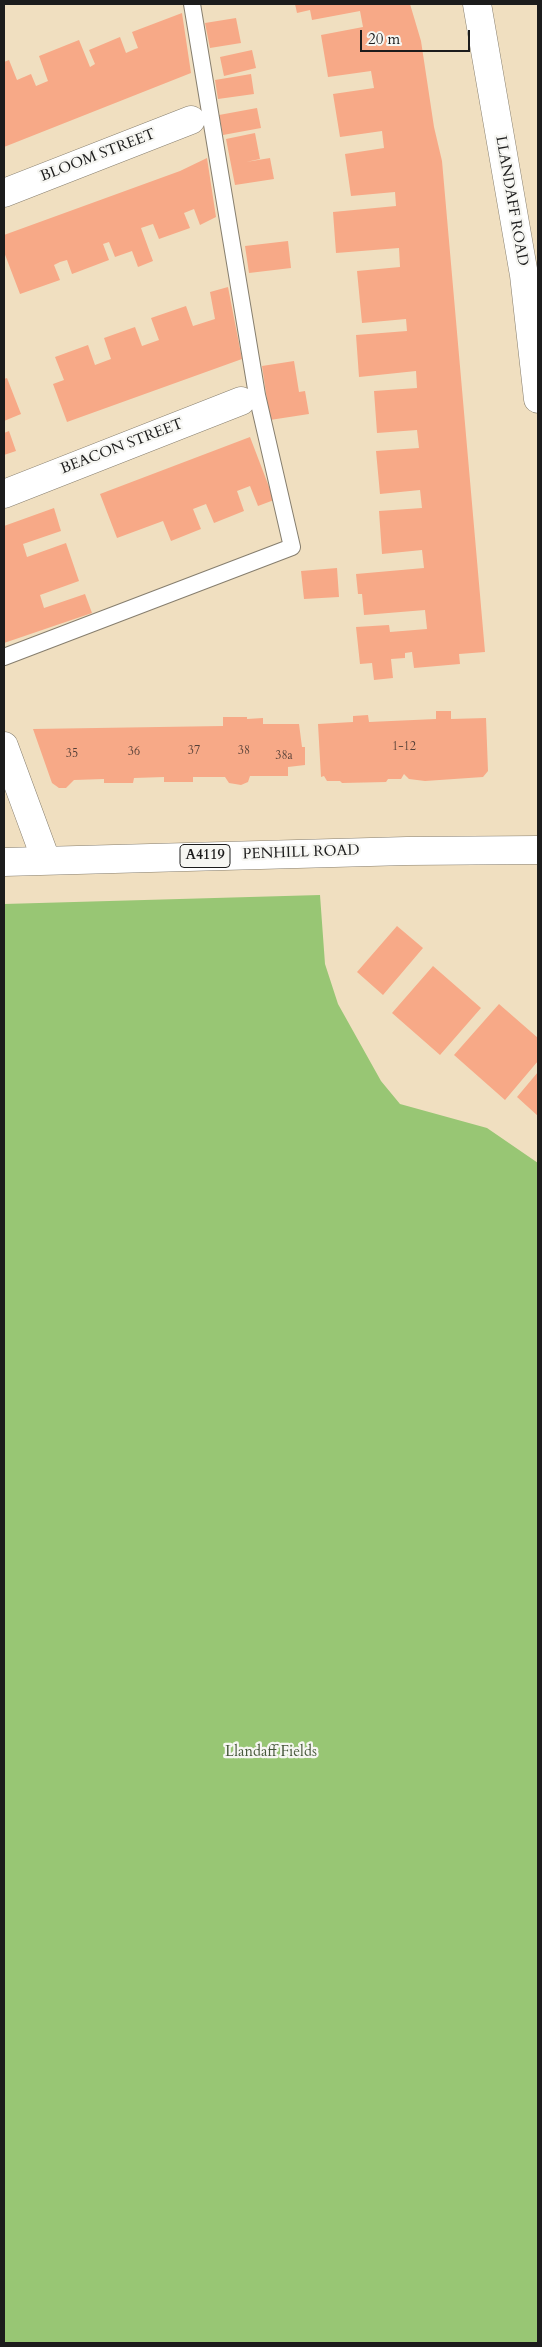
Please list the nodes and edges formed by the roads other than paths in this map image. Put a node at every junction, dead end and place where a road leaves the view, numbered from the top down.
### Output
1 (192, 4) edge
2 (477, 4) edge
3 (200, 116) junction
4 (4, 193) edge
5 (249, 398) junction
6 (538, 400) edge
7 (4, 494) edge
8 (4, 657) edge
9 (4, 746) edge
10 (538, 850) edge
11 (46, 860) junction
12 (4, 862) edge

1 - 3 lane
2 - 6 main road, LLANDAFF ROAD
3 - 4 main road, BLOOM STREET
3 - 5 lane
5 - 7 main road, BEACON STREET
5 - 8 lane
9 - 11 main road
10 - 11 main road, PENHILL ROAD / A4119
11 - 12 main road, PENHILL ROAD / A4119

